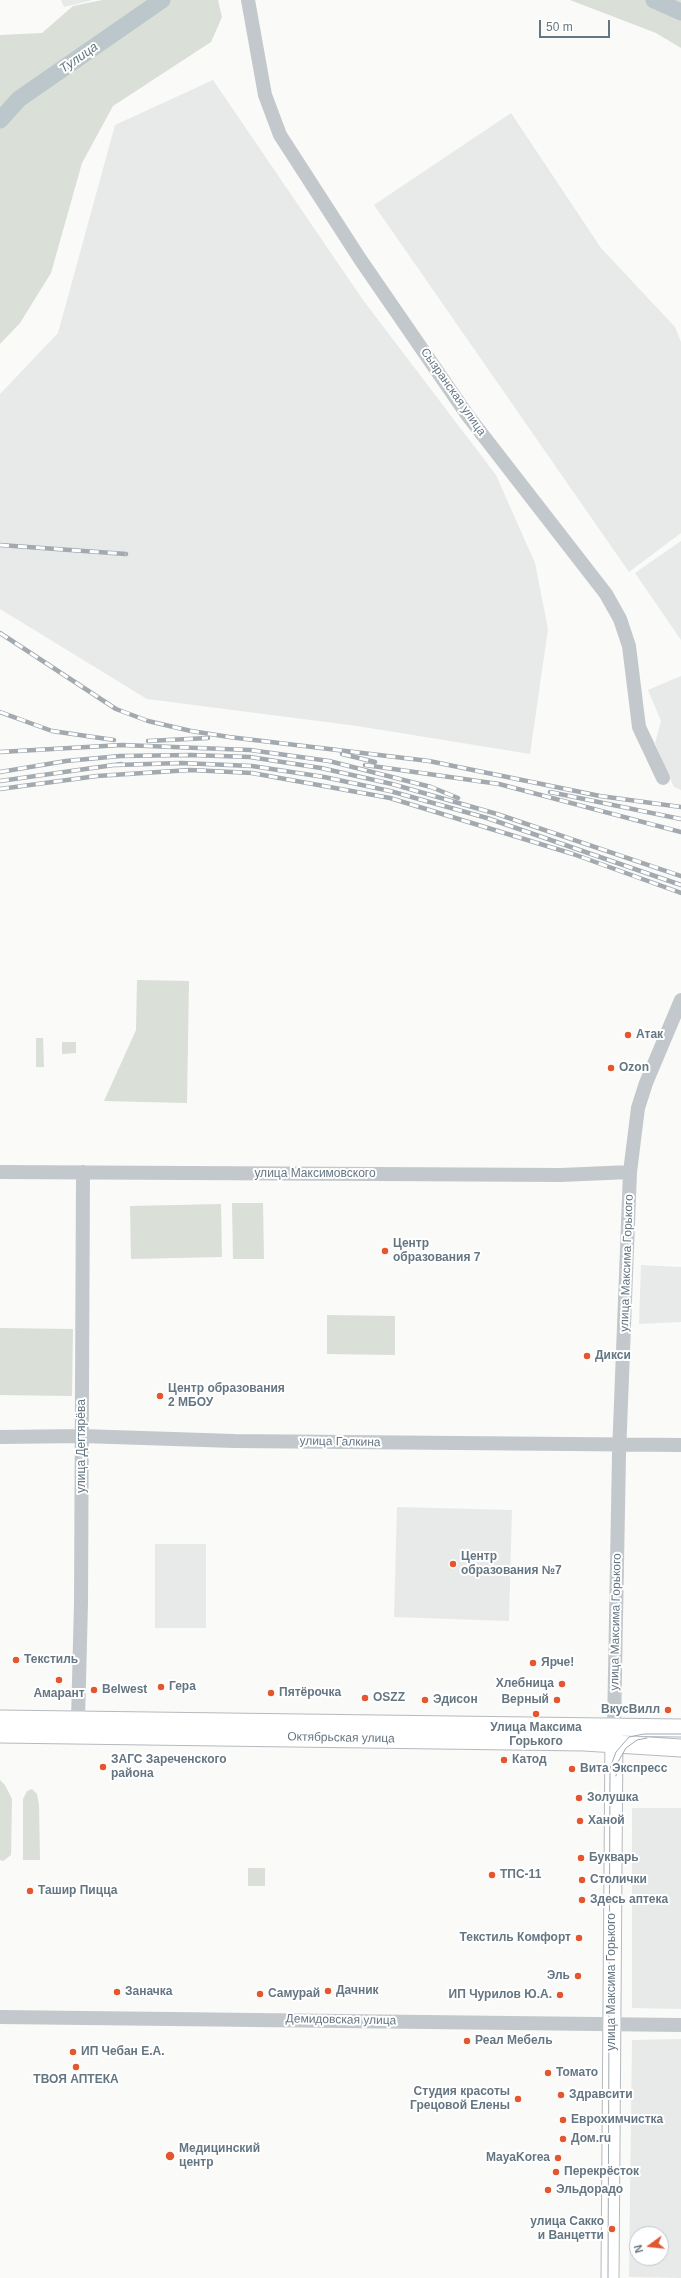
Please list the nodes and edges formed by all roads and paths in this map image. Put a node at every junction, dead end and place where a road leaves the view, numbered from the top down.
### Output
1 (248, 0) edge
2 (663, 778) dead end
3 (681, 1000) edge
4 (0, 1172) edge
5 (83, 1172) junction
6 (630, 1172) junction
7 (82, 1436) junction
8 (0, 1438) edge
9 (620, 1443) junction
10 (681, 1445) edge
11 (0, 1719) edge
12 (78, 1720) junction
13 (681, 1728) edge
14 (0, 1734) edge
15 (614, 1736) junction
16 (681, 1748) edge
17 (0, 2017) edge
18 (611, 2024) junction
19 (681, 2025) edge
20 (610, 2278) edge

1 - 2 street, Сызранская улица
3 - 6 street, улица Максима Горького
4 - 5 street, улица Максимовского
5 - 6 street, улица Максимовского
5 - 7 street, улица Дегтярёва
6 - 9 street, улица Максима Горького
7 - 8 street, улица Галкина
7 - 9 street, улица Галкина
7 - 12 street, улица Дегтярёва
9 - 10 street, улица Галкина
9 - 15 street, улица Максима Горького
11 - 12 main road, Октябрьская улица
12 - 15 main road, Октябрьская улица
13 - 15 main road, Октябрьская улица
14 - 15 main road, Октябрьская улица
15 - 16 main road, Октябрьская улица
15 - 18 main road, улица Максима Горького
17 - 18 street, Демидовская улица
18 - 19 street, Демидовская улица
18 - 20 main road, улица Максима Горького

